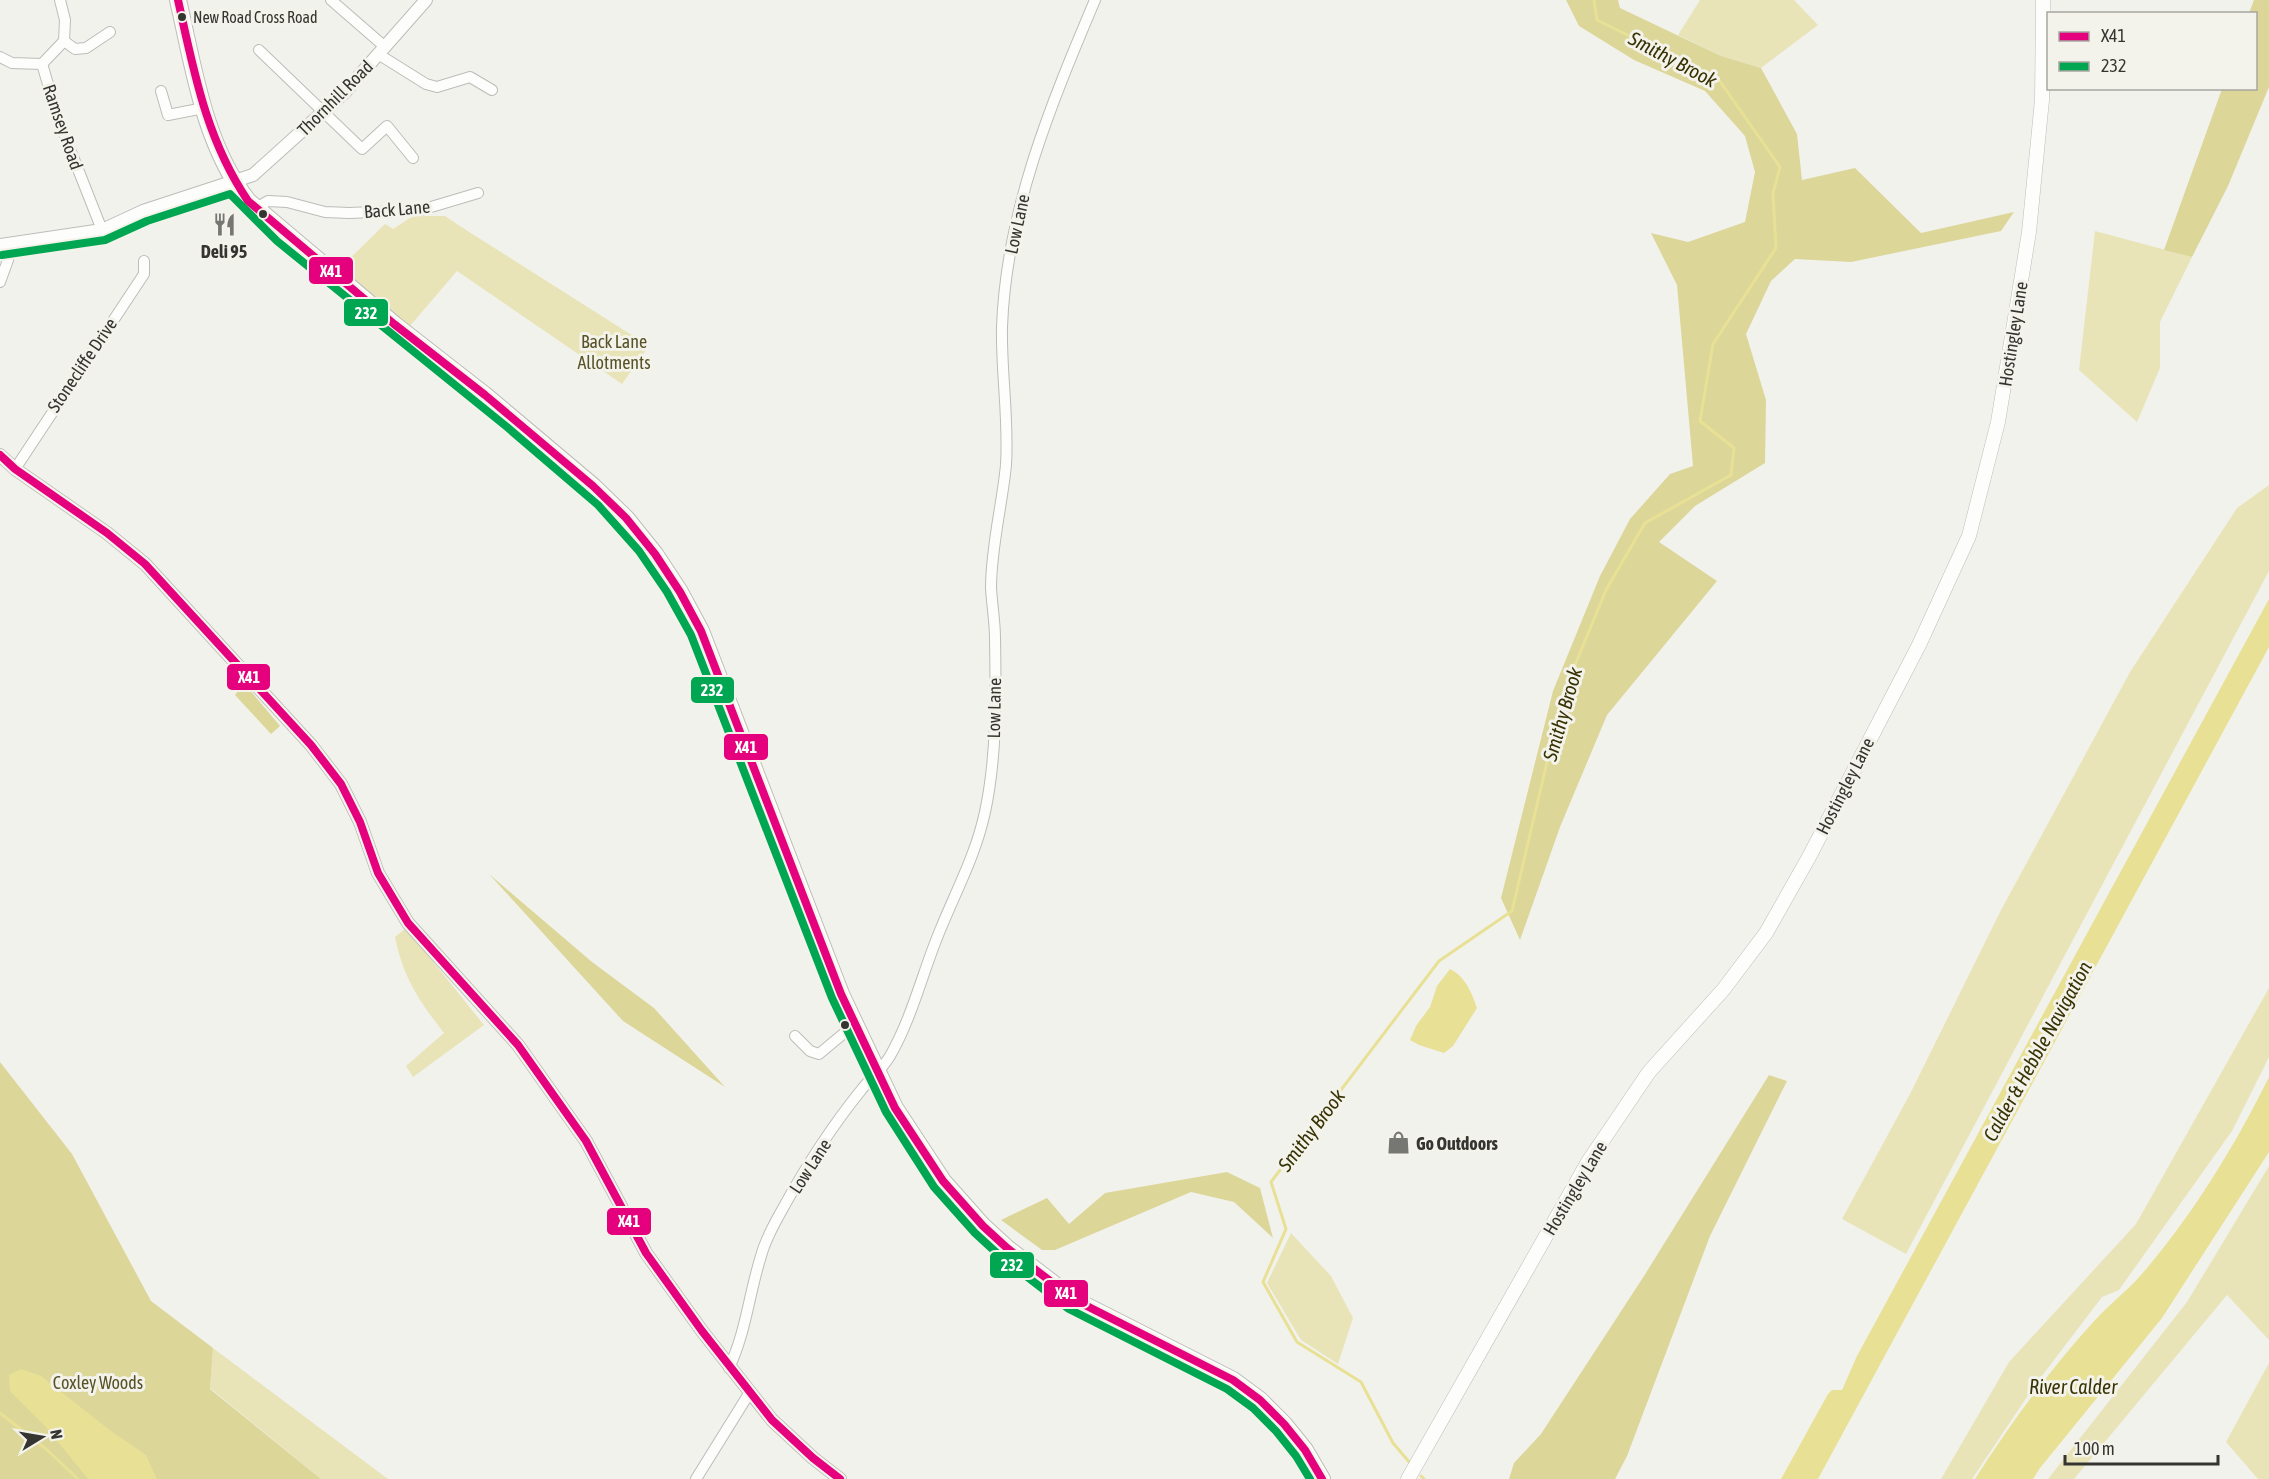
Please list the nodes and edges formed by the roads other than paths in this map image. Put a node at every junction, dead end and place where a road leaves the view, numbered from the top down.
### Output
1 (60, 0) edge
2 (178, 0) edge
3 (331, 0) edge
4 (426, 0) edge
5 (1095, 0) edge
6 (2043, 0) edge
7 (110, 32) dead end
8 (64, 42) junction
9 (259, 50) dead end
10 (381, 50) junction
11 (0, 57) edge
12 (42, 64) junction
13 (492, 90) dead end
14 (161, 91) dead end
15 (204, 108) junction
16 (323, 112) junction
17 (413, 158) dead end
18 (233, 182) junction
19 (478, 193) dead end
20 (252, 204) junction
21 (102, 230) junction
22 (3, 245) edge
23 (144, 261) dead end
24 (0, 282) edge
25 (0, 455) edge
26 (15, 469) junction
27 (855, 1024) junction
28 (795, 1036) dead end
29 (878, 1073) junction
30 (729, 1368) junction
31 (750, 1392) junction
32 (696, 1479) edge
33 (840, 1479) edge
34 (1322, 1479) edge
35 (1408, 1479) edge

1 - 8 street
2 - 15 highway
3 - 10 street
4 - 10 street, Thornhill Road
5 - 29 street, Low Lane
6 - 35 main road, Hostingley Lane
7 - 8 street
8 - 12 street
9 - 16 street
10 - 13 street
10 - 16 street, Thornhill Road
11 - 12 street, Ramsey Road
12 - 21 street, Ramsey Road
14 - 15 street
15 - 18 highway
16 - 17 street
16 - 18 street, Thornhill Road
18 - 20 highway
18 - 21 street, Thornhill Road
19 - 20 street, Back Lane
20 - 27 highway
21 - 22 street, Thornhill Road
22 - 24 street
23 - 26 street, Stonecliffe Drive
25 - 26 street
26 - 30 street
27 - 28 street
27 - 29 highway
29 - 30 street, Low Lane
29 - 34 highway
30 - 31 street
31 - 32 street
31 - 33 street

